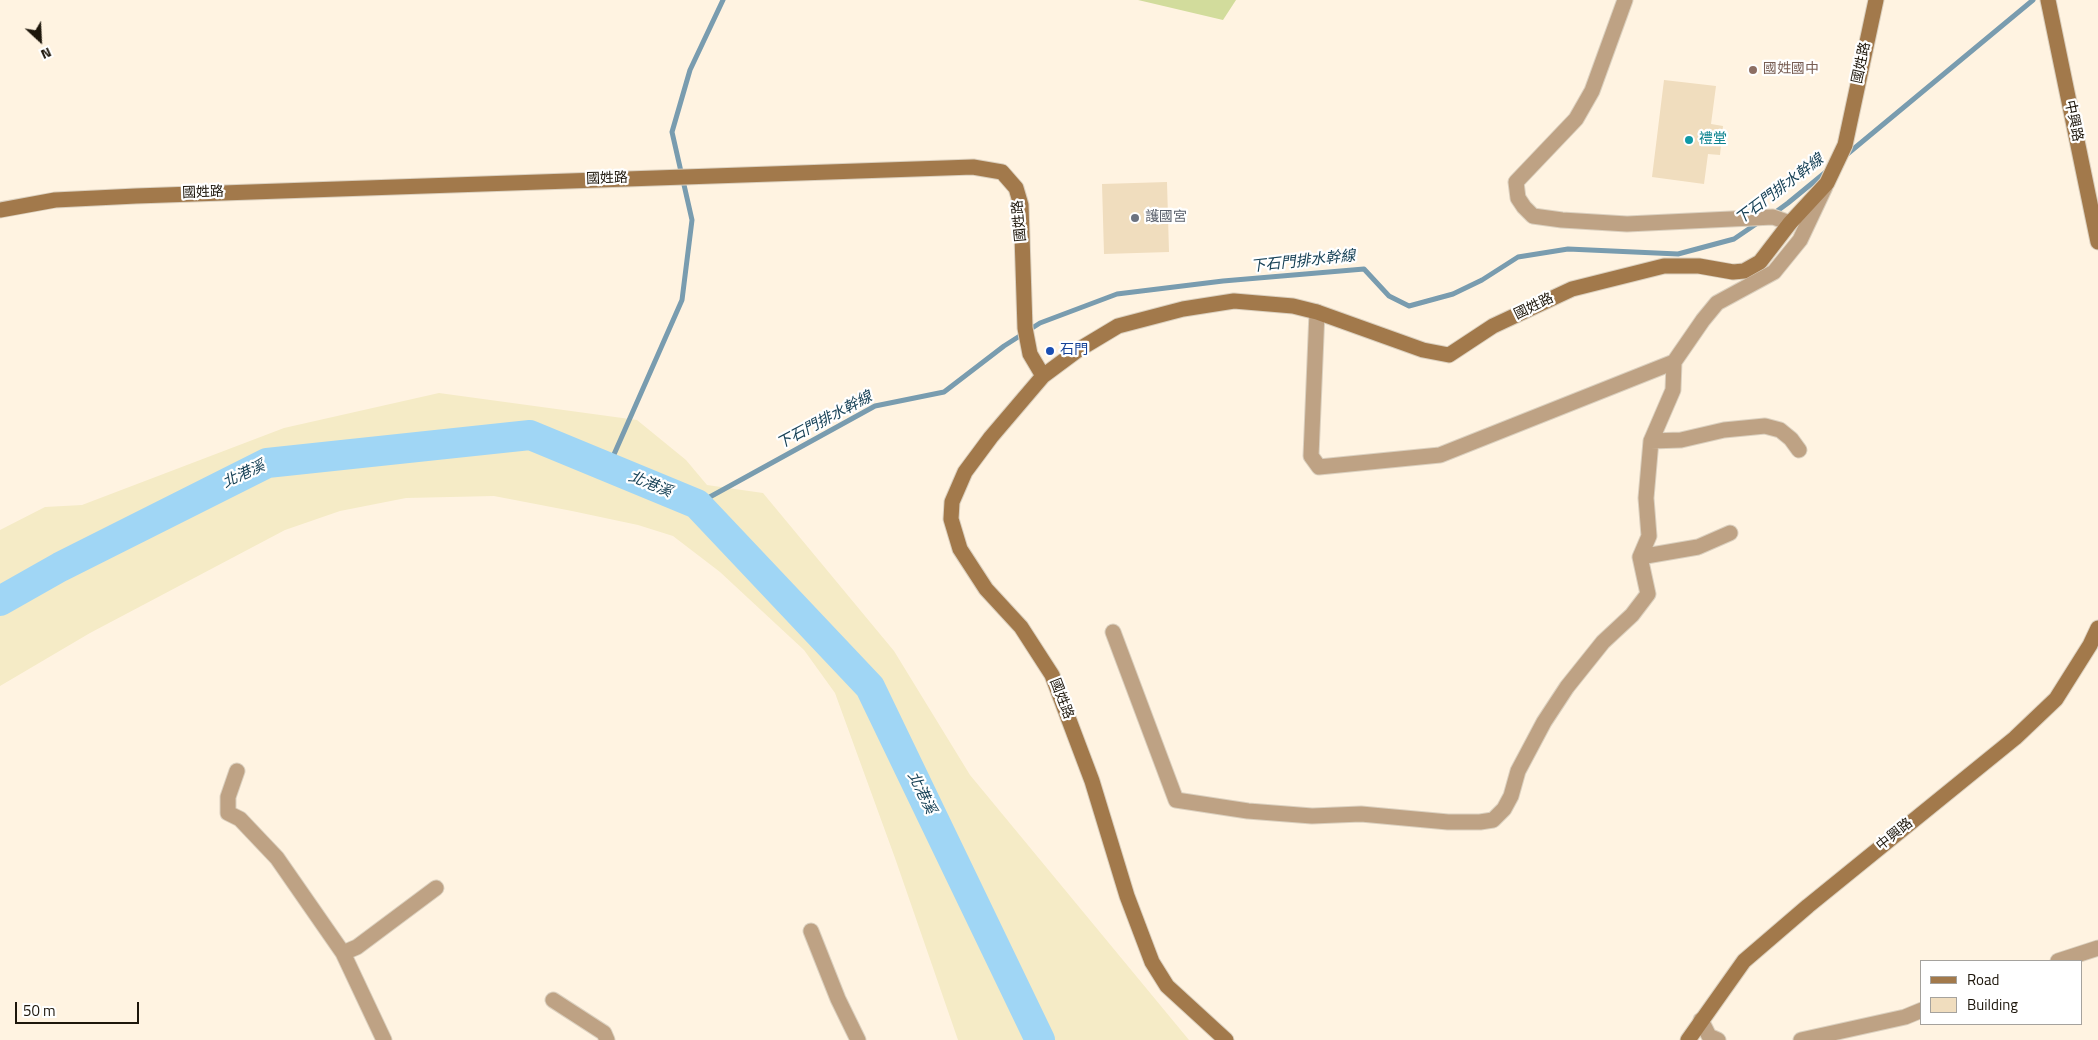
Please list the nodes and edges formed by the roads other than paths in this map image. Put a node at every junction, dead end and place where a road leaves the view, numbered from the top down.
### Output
1 (1625, 0) edge
2 (1876, 0) edge
3 (2048, 0) edge
4 (1827, 183) junction
5 (0, 210) edge
6 (1790, 223) junction
7 (2098, 242) edge
8 (1316, 312) junction
9 (1674, 362) junction
10 (1043, 376) junction
11 (1651, 440) junction
12 (1799, 450) dead end
13 (1730, 533) dead end
14 (1640, 557) junction
15 (2098, 628) edge
16 (1113, 632) dead end
17 (237, 771) dead end
18 (436, 888) dead end
19 (811, 931) dead end
20 (2098, 948) edge
21 (343, 953) junction
22 (2061, 960) edge
23 (553, 1000) dead end
24 (1920, 1011) edge
25 (1701, 1020) junction
26 (384, 1040) edge
27 (607, 1040) edge
28 (858, 1040) edge
29 (1226, 1040) edge
30 (1688, 1040) edge
31 (1718, 1040) edge
32 (1801, 1040) edge

1 - 6 street
2 - 4 street, 國姓路
3 - 7 street, 中興路
4 - 6 street, 國姓路
4 - 9 street
5 - 10 street, 國姓路
6 - 8 street, 國姓路
8 - 9 street
8 - 10 street, 國姓路
9 - 11 street
10 - 29 street, 國姓路
11 - 12 street
11 - 14 street
13 - 14 street
14 - 16 street
15 - 25 street, 中興路
17 - 21 street
18 - 21 street
19 - 28 street
20 - 22 street
21 - 26 street
23 - 27 street
24 - 32 street
25 - 30 street, 中興路
25 - 31 street

